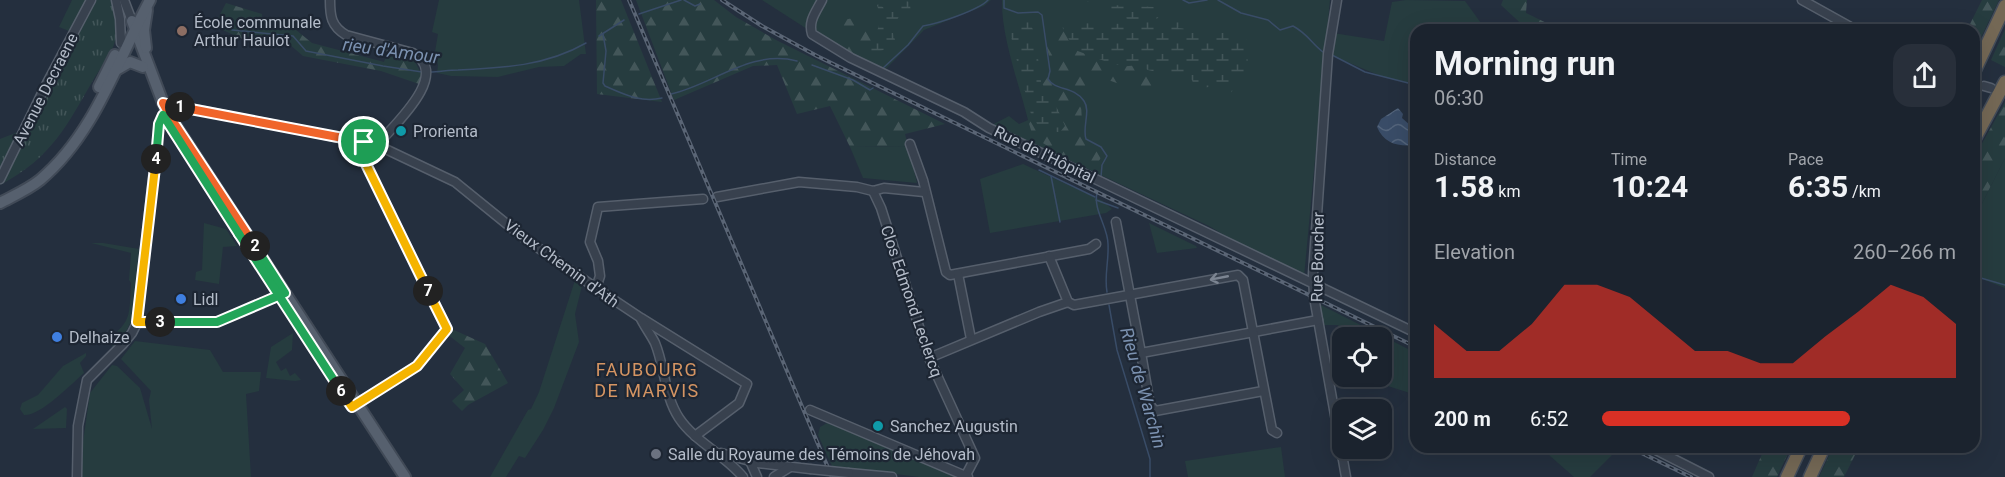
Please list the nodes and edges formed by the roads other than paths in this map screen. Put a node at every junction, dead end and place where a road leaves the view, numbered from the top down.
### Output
1 (91, 0) edge
2 (116, 0) edge
3 (124, 0) edge
4 (330, 0) edge
5 (822, 0) edge
6 (1337, 0) edge
7 (1802, 0) edge
8 (147, 2) edge
9 (2005, 6) edge
10 (1845, 24) edge
11 (132, 28) junction
12 (121, 43) junction
13 (146, 55) junction
14 (1980, 59) edge
15 (143, 67) junction
16 (115, 72) junction
17 (2005, 82) edge
18 (163, 103) junction
19 (180, 108) junction
20 (168, 118) junction
21 (1980, 129) edge
22 (364, 142) junction
23 (910, 144) dead end
24 (377, 145) junction
25 (0, 179) edge
26 (873, 191) junction
27 (924, 192) junction
28 (0, 195) edge
29 (717, 197) dead end
30 (703, 199) dead end
31 (0, 203) edge
32 (1116, 222) dead end
33 (1096, 244) dead end
34 (1049, 256) junction
35 (954, 275) junction
36 (1314, 285) junction
37 (596, 288) junction
38 (282, 294) junction
39 (1130, 294) junction
40 (1068, 303) junction
41 (641, 318) junction
42 (1317, 320) junction
43 (137, 322) junction
44 (1410, 330) edge
45 (1253, 332) junction
46 (971, 339) junction
47 (1141, 353) junction
48 (929, 358) junction
49 (1263, 391) junction
50 (355, 405) junction
51 (810, 410) dead end
52 (1277, 433) dead end
53 (695, 436) junction
54 (718, 452) junction
55 (1662, 453) edge
56 (1798, 453) edge
57 (1821, 453) edge
58 (753, 464) junction
59 (790, 467) junction
60 (967, 476) edge
61 (76, 477) edge
62 (397, 477) edge
63 (405, 477) edge
64 (745, 477) edge
65 (757, 477) edge
66 (774, 477) edge
67 (892, 477) edge
68 (1346, 477) edge
69 (1710, 477) edge
70 (1787, 477) edge
71 (1810, 477) edge

1 - 25 street, Avenue Decraene
2 - 11 street
2 - 12 street
3 - 11 street
4 - 24 street
5 - 36 street, Rue de l'Hôpital
6 - 36 street, Rue Boucher
7 - 10 street
8 - 11 main road
8 - 13 main road
9 - 14 highway
11 - 12 main road
11 - 13 main road
11 - 15 main road
11 - 16 main road
12 - 28 main road
13 - 18 main road
15 - 16 main road
15 - 20 main road
16 - 31 main road
17 - 21 highway
18 - 19 street, Vieux Chemin d'Ath
18 - 20 main road
19 - 20 street
19 - 22 street, Vieux Chemin d'Ath
20 - 38 main road
20 - 43 street
22 - 24 street, Vieux Chemin d'Ath
22 - 50 street
23 - 27 street
24 - 37 street, Vieux Chemin d'Ath
26 - 27 street
26 - 29 street
26 - 48 street, Clos Edmond Leclercq
27 - 35 street
30 - 37 street
32 - 39 street
33 - 34 street
34 - 35 street
34 - 40 street
35 - 46 street
36 - 42 street, Rue Boucher
36 - 44 street
37 - 41 street, Vieux Chemin d'Ath
38 - 43 street
38 - 50 main road
39 - 40 street
45 -> 39 street
39 - 47 street
40 - 46 street
41 - 53 street
41 - 53 street, Vieux Chemin d'Ath
42 - 45 street
42 - 68 street, Rue Boucher
43 - 61 street
45 - 47 street
45 - 49 street
46 - 48 street
47 - 49 street
48 - 60 street, Clos Edmond Leclercq
49 - 52 street
50 - 62 main road
50 - 63 main road
51 - 60 street
53 - 54 street
54 - 58 street
54 - 64 street
55 - 69 street
56 - 70 highway
57 - 71 highway
58 - 59 street
58 - 64 street
58 - 65 street
59 - 66 street
59 - 67 street, bridge

